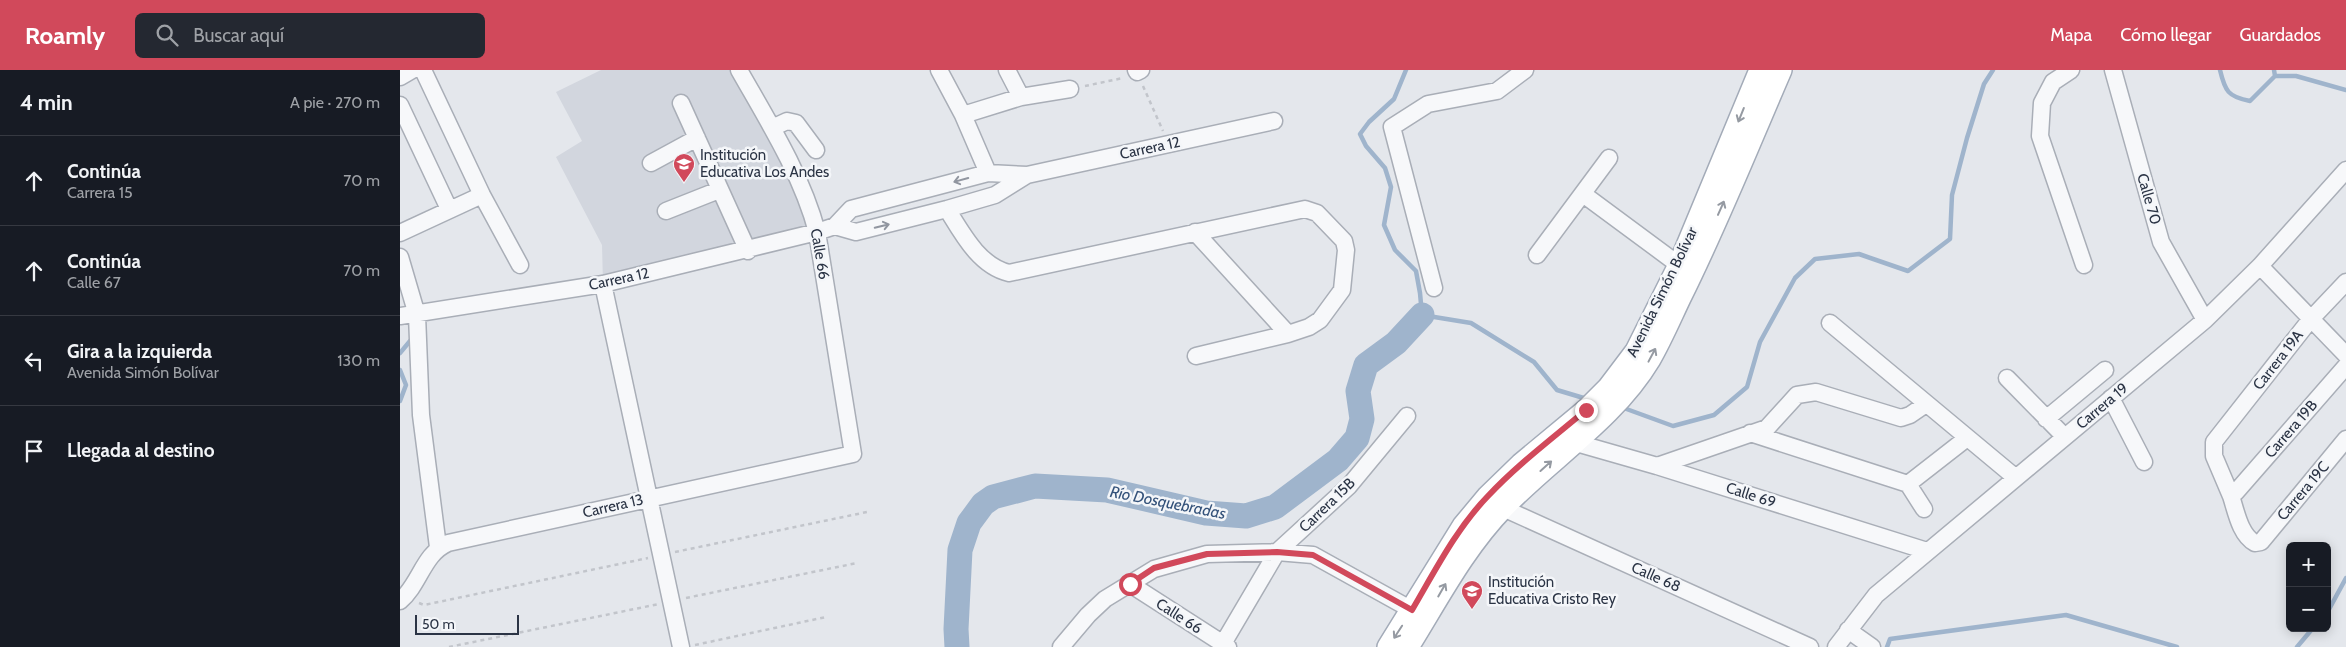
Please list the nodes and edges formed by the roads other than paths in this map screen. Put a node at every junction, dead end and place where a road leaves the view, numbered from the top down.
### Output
1 (412, 70) edge
2 (423, 70) edge
3 (738, 70) edge
4 (939, 70) edge
5 (1007, 70) edge
6 (1525, 70) edge
7 (1760, 70) edge
8 (1780, 70) edge
9 (2071, 70) edge
10 (2113, 70) edge
11 (400, 77) edge
12 (1070, 89) road end
13 (1021, 97) junction
14 (681, 103) dead end
15 (400, 105) edge
16 (963, 115) junction
17 (1274, 121) dead end
18 (772, 128) junction
19 (697, 138) junction
20 (816, 150) dead end
21 (1609, 158) dead end
22 (651, 163) dead end
23 (2346, 170) edge
24 (988, 173) junction
25 (1027, 175) junction
26 (1724, 179) junction
27 (719, 190) junction
28 (1583, 194) junction
29 (482, 195) junction
30 (449, 209) junction
31 (946, 209) junction
32 (666, 211) dead end
33 (835, 226) junction
34 (817, 232) junction
35 (1195, 232) junction
36 (400, 233) edge
37 (748, 251) junction
38 (1538, 255) dead end
39 (400, 257) edge
40 (520, 265) dead end
41 (1679, 265) junction
42 (2084, 265) dead end
43 (2260, 266) junction
44 (2346, 282) edge
45 (603, 284) junction
46 (1434, 288) dead end
47 (417, 315) junction
48 (400, 316) edge
49 (2205, 320) junction
50 (2310, 320) junction
51 (1830, 323) dead end
52 (1288, 334) junction
53 (2346, 355) edge
54 (1196, 356) dead end
55 (2346, 366) edge
56 (2105, 370) dead end
57 (2006, 378) dead end
58 (1616, 391) junction
59 (2111, 398) junction
60 (1926, 404) junction
61 (1592, 415) junction
62 (1407, 416) dead end
63 (2046, 419) junction
64 (1750, 433) junction
65 (2065, 437) junction
66 (1967, 438) junction
67 (2346, 439) edge
68 (1573, 442) junction
69 (853, 454) joint
70 (2144, 462) dead end
71 (1657, 466) junction
72 (2016, 478) junction
73 (1908, 484) junction
74 (2234, 494) junction
75 (648, 498) junction
76 (1503, 508) junction
77 (1924, 509) dead end
78 (438, 547) junction
79 (1927, 551) junction
80 (1277, 552) junction
81 (1130, 584) junction
82 (402, 599) edge
83 (1412, 610) junction
84 (1853, 634) junction
85 (687, 646) edge
86 (1224, 646) edge
87 (1061, 647) edge
88 (1388, 647) edge
89 (1408, 647) edge
90 (1810, 647) edge
91 (1836, 647) edge
92 (1872, 647) edge

1 - 11 street
2 - 29 street
3 - 18 street, Calle 66
4 - 16 street
5 - 13 street
6 - 46 street
7 -> 26 main road, Avenida Simón Bolívar
8 - 26 main road, Avenida Simón Bolívar
9 - 42 street
10 - 49 street, Calle 70
12 - 13 street
13 - 16 street
14 - 19 street
15 - 30 street
16 - 24 street
17 - 25 street, Carrera 12
18 - 20 street
18 - 34 street, Calle 66
19 - 22 street
19 - 27 street
21 - 28 street
23 - 43 street, Carrera 19
24 - 25 street, Carrera 12
24 -> 33 street, Carrera 12
25 - 31 street, Carrera 12
26 - 41 main road, Avenida Simón Bolívar
58 -> 26 main road, Avenida Simón Bolívar
27 - 32 street
27 - 37 street
28 - 38 street
28 - 41 street
29 - 30 street
29 - 40 street
30 - 36 street
33 -> 31 street, Carrera 12
31 - 35 street
33 - 34 street, Carrera 12
34 - 37 street, Carrera 12
34 - 69 street, Calle 66
35 - 52 street
35 - 52 street
37 - 45 street, Carrera 12
39 - 47 street
41 - 58 main road, Avenida Simón Bolívar
43 - 49 street, Carrera 19
43 - 50 street
44 - 50 street, Carrera 19A
45 - 47 street, Carrera 12
45 - 75 street
47 - 48 street, Carrera 12
47 - 78 street
49 - 59 street, Carrera 19
50 - 53 street
50 - 74 street, Carrera 19A
51 - 60 street
52 - 54 street
55 - 74 street, Carrera 19B
56 - 63 street
57 - 63 street
58 - 61 main road, Avenida Simón Bolívar
59 - 65 street, Carrera 19
59 - 70 street
60 - 64 street
60 - 66 street
61 - 68 main road, Avenida Simón Bolívar
61 - 83 main road, Avenida Simón Bolívar
62 - 80 street, Carrera 15B
63 - 65 street
64 - 71 street
64 - 73 street
65 - 72 street, Carrera 19
66 - 72 street
66 - 73 street
67 - 74 street, Carrera 19C
68 - 71 street, Calle 69
76 -> 68 main road, Avenida Simón Bolívar
69 - 75 street, Carrera 13
71 - 79 street, Calle 69
72 - 79 street, Carrera 19
73 - 77 street
75 - 78 street, Carrera 13
75 - 85 street
89 -> 76 main road, Avenida Simón Bolívar
76 - 90 street, Calle 68
78 - 82 street
79 - 84 street, Carrera 19
80 - 81 street
80 - 83 street
80 - 86 street, Carrera 15B
81 - 86 street, Calle 66
81 - 87 street
83 -> 88 main road, Avenida Simón Bolívar
84 - 91 street, Carrera 19
84 - 92 street

